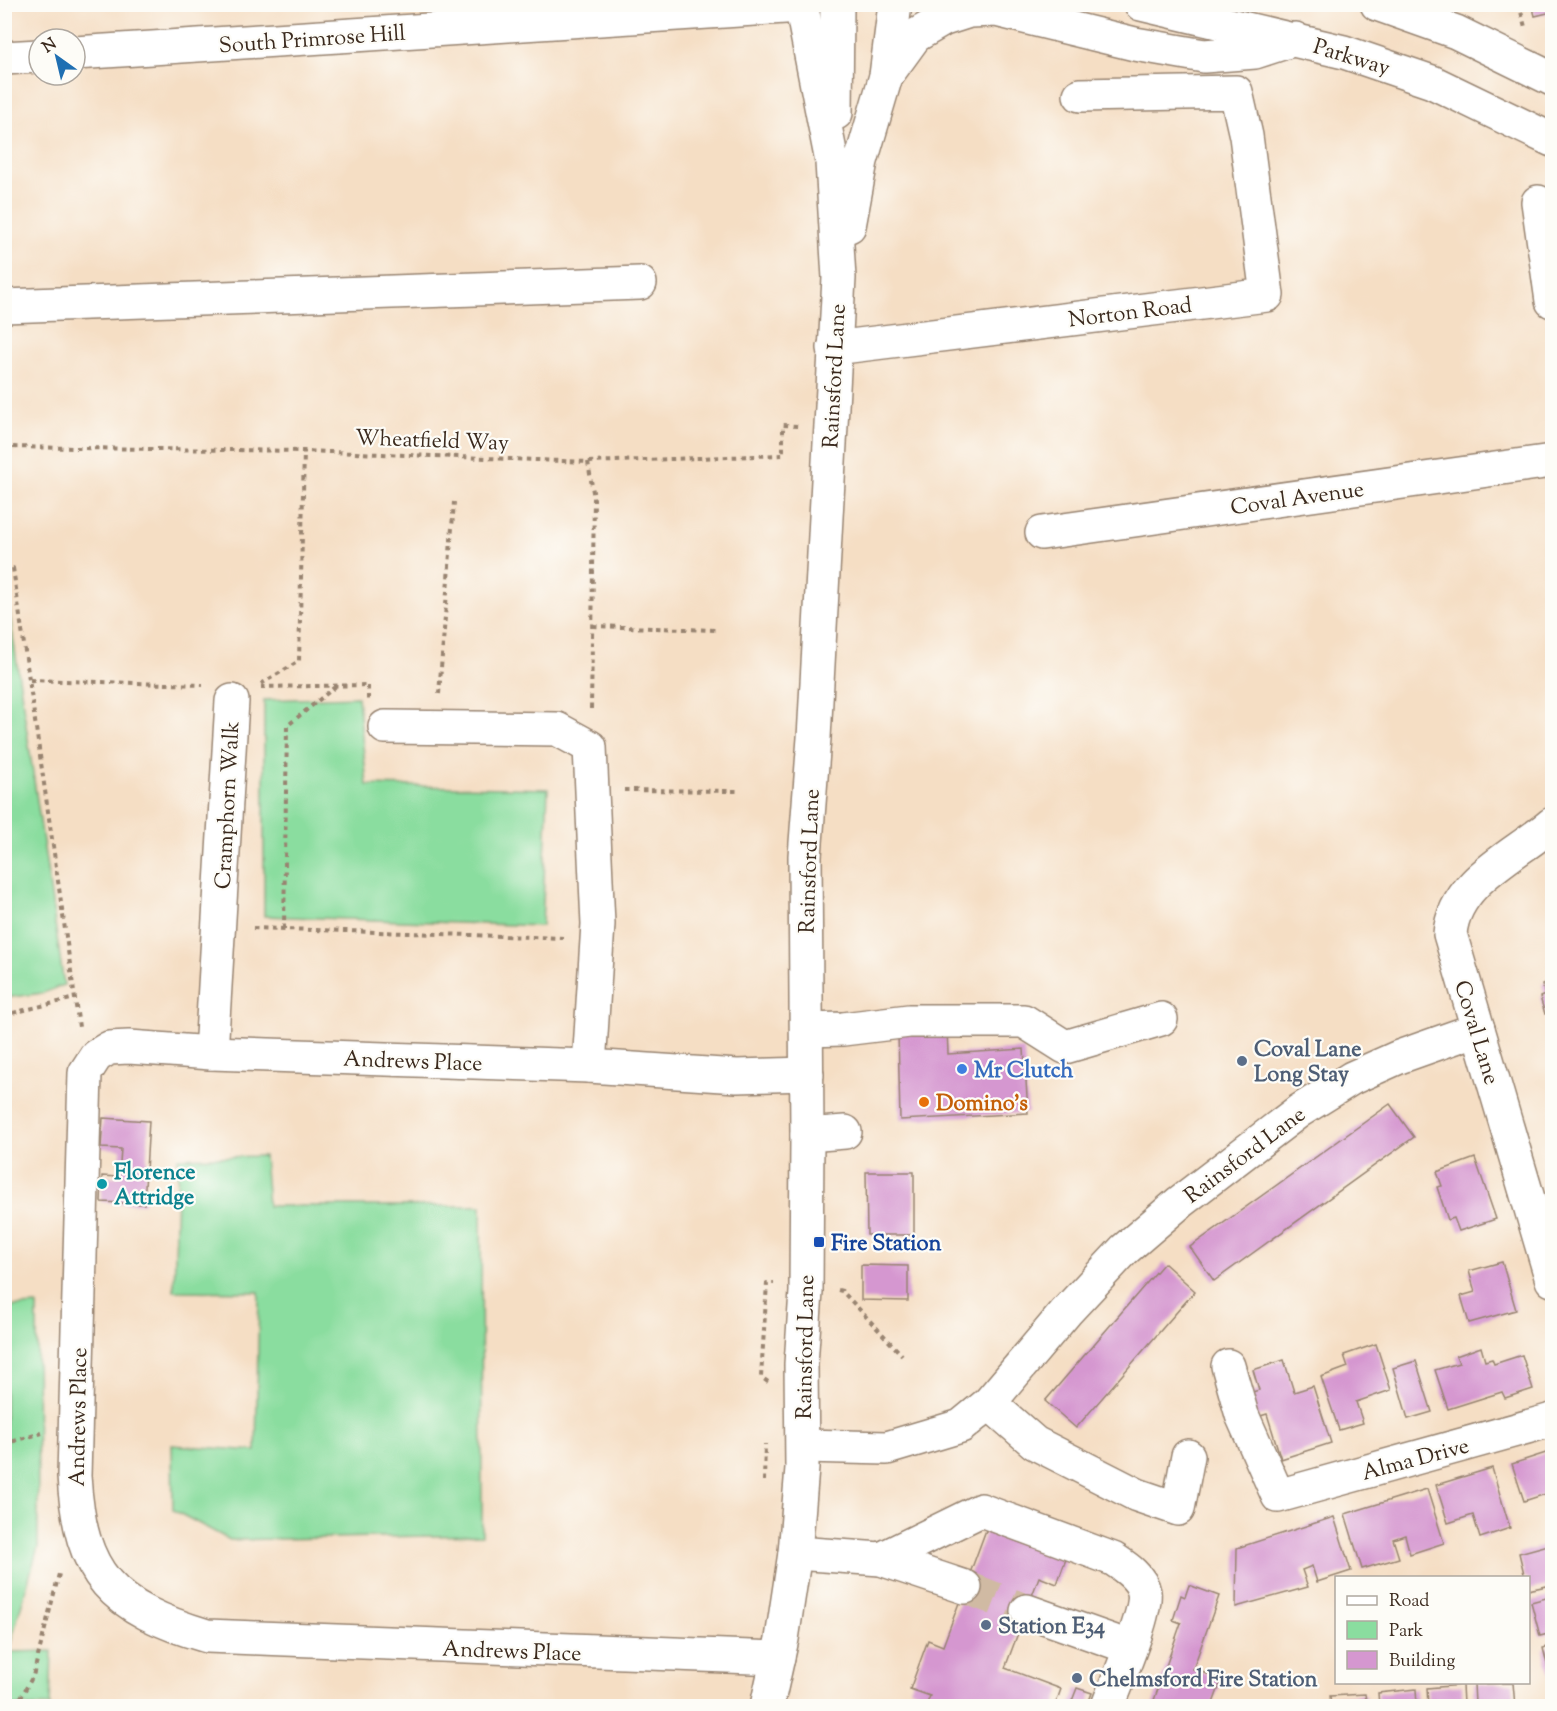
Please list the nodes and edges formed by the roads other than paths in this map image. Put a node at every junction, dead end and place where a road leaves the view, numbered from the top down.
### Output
1 (837, 4) edge
2 (895, 4) edge
3 (1141, 4) edge
4 (1377, 4) edge
5 (801, 5) edge
6 (1295, 39) junction
7 (87, 52) edge
8 (27, 57) edge
9 (4, 58) edge
10 (886, 76) junction
11 (1552, 79) edge
12 (1080, 95) dead end
13 (1552, 140) edge
14 (832, 162) junction
15 (1538, 202) dead end
16 (839, 278) junction
17 (640, 283) dead end
18 (1552, 301) edge
19 (4, 306) edge
20 (834, 348) junction
21 (1552, 461) edge
22 (1042, 533) dead end
23 (232, 691) road end
24 (385, 727) road end
25 (1552, 824) edge
26 (1161, 1019) dead end
27 (1478, 1029) junction
28 (807, 1030) junction
29 (211, 1053) junction
30 (589, 1066) junction
31 (807, 1074) junction
32 (845, 1132) dead end
33 (807, 1135) junction
34 (1546, 1230) edge
35 (1552, 1280) edge
36 (1228, 1366) dead end
37 (989, 1403) junction
38 (1552, 1420) edge
39 (803, 1446) junction
40 (1188, 1456) dead end
41 (795, 1553) junction
42 (881, 1559) junction
43 (965, 1587) tunnel mouth
44 (1027, 1611) tunnel mouth
45 (1129, 1647) junction
46 (778, 1658) junction
47 (767, 1707) edge
48 (1108, 1707) edge

1 - 14 street
2 - 10 street, Rainsford Lane
3 - 6 street, Parkway
4 - 11 street
5 - 7 street, South Primrose Hill
5 - 14 street, Rainsford Lane
6 - 10 street
6 - 13 street, Parkway
8 - 9 street
10 - 16 street, Rainsford Lane
12 - 20 street, Norton Road
14 - 16 street, Rainsford Lane
15 - 18 street
16 - 20 street, Rainsford Lane
17 - 19 street
20 - 28 street, Rainsford Lane
21 - 22 street, Coval Avenue
23 - 29 street, Cramphorn Walk
24 - 30 street
25 - 27 street, Coval Lane
26 - 28 street
27 - 34 street, Coval Lane
27 - 37 street, Rainsford Lane
28 - 31 street, Rainsford Lane
29 - 30 street, Andrews Place
29 - 46 street, Andrews Place
30 - 31 street, Andrews Place
31 - 33 street, Rainsford Lane
32 - 33 street
33 - 39 street, Rainsford Lane
34 - 35 street, Coval Lane
36 - 38 street, Alma Drive
37 - 39 street, Rainsford Lane
37 - 40 street
39 - 41 street, Rainsford Lane
41 - 42 street
41 - 46 street, Rainsford Lane
42 - 43 street
42 - 45 street
44 - 45 street
45 - 48 street
46 - 47 street, Rainsford Lane

